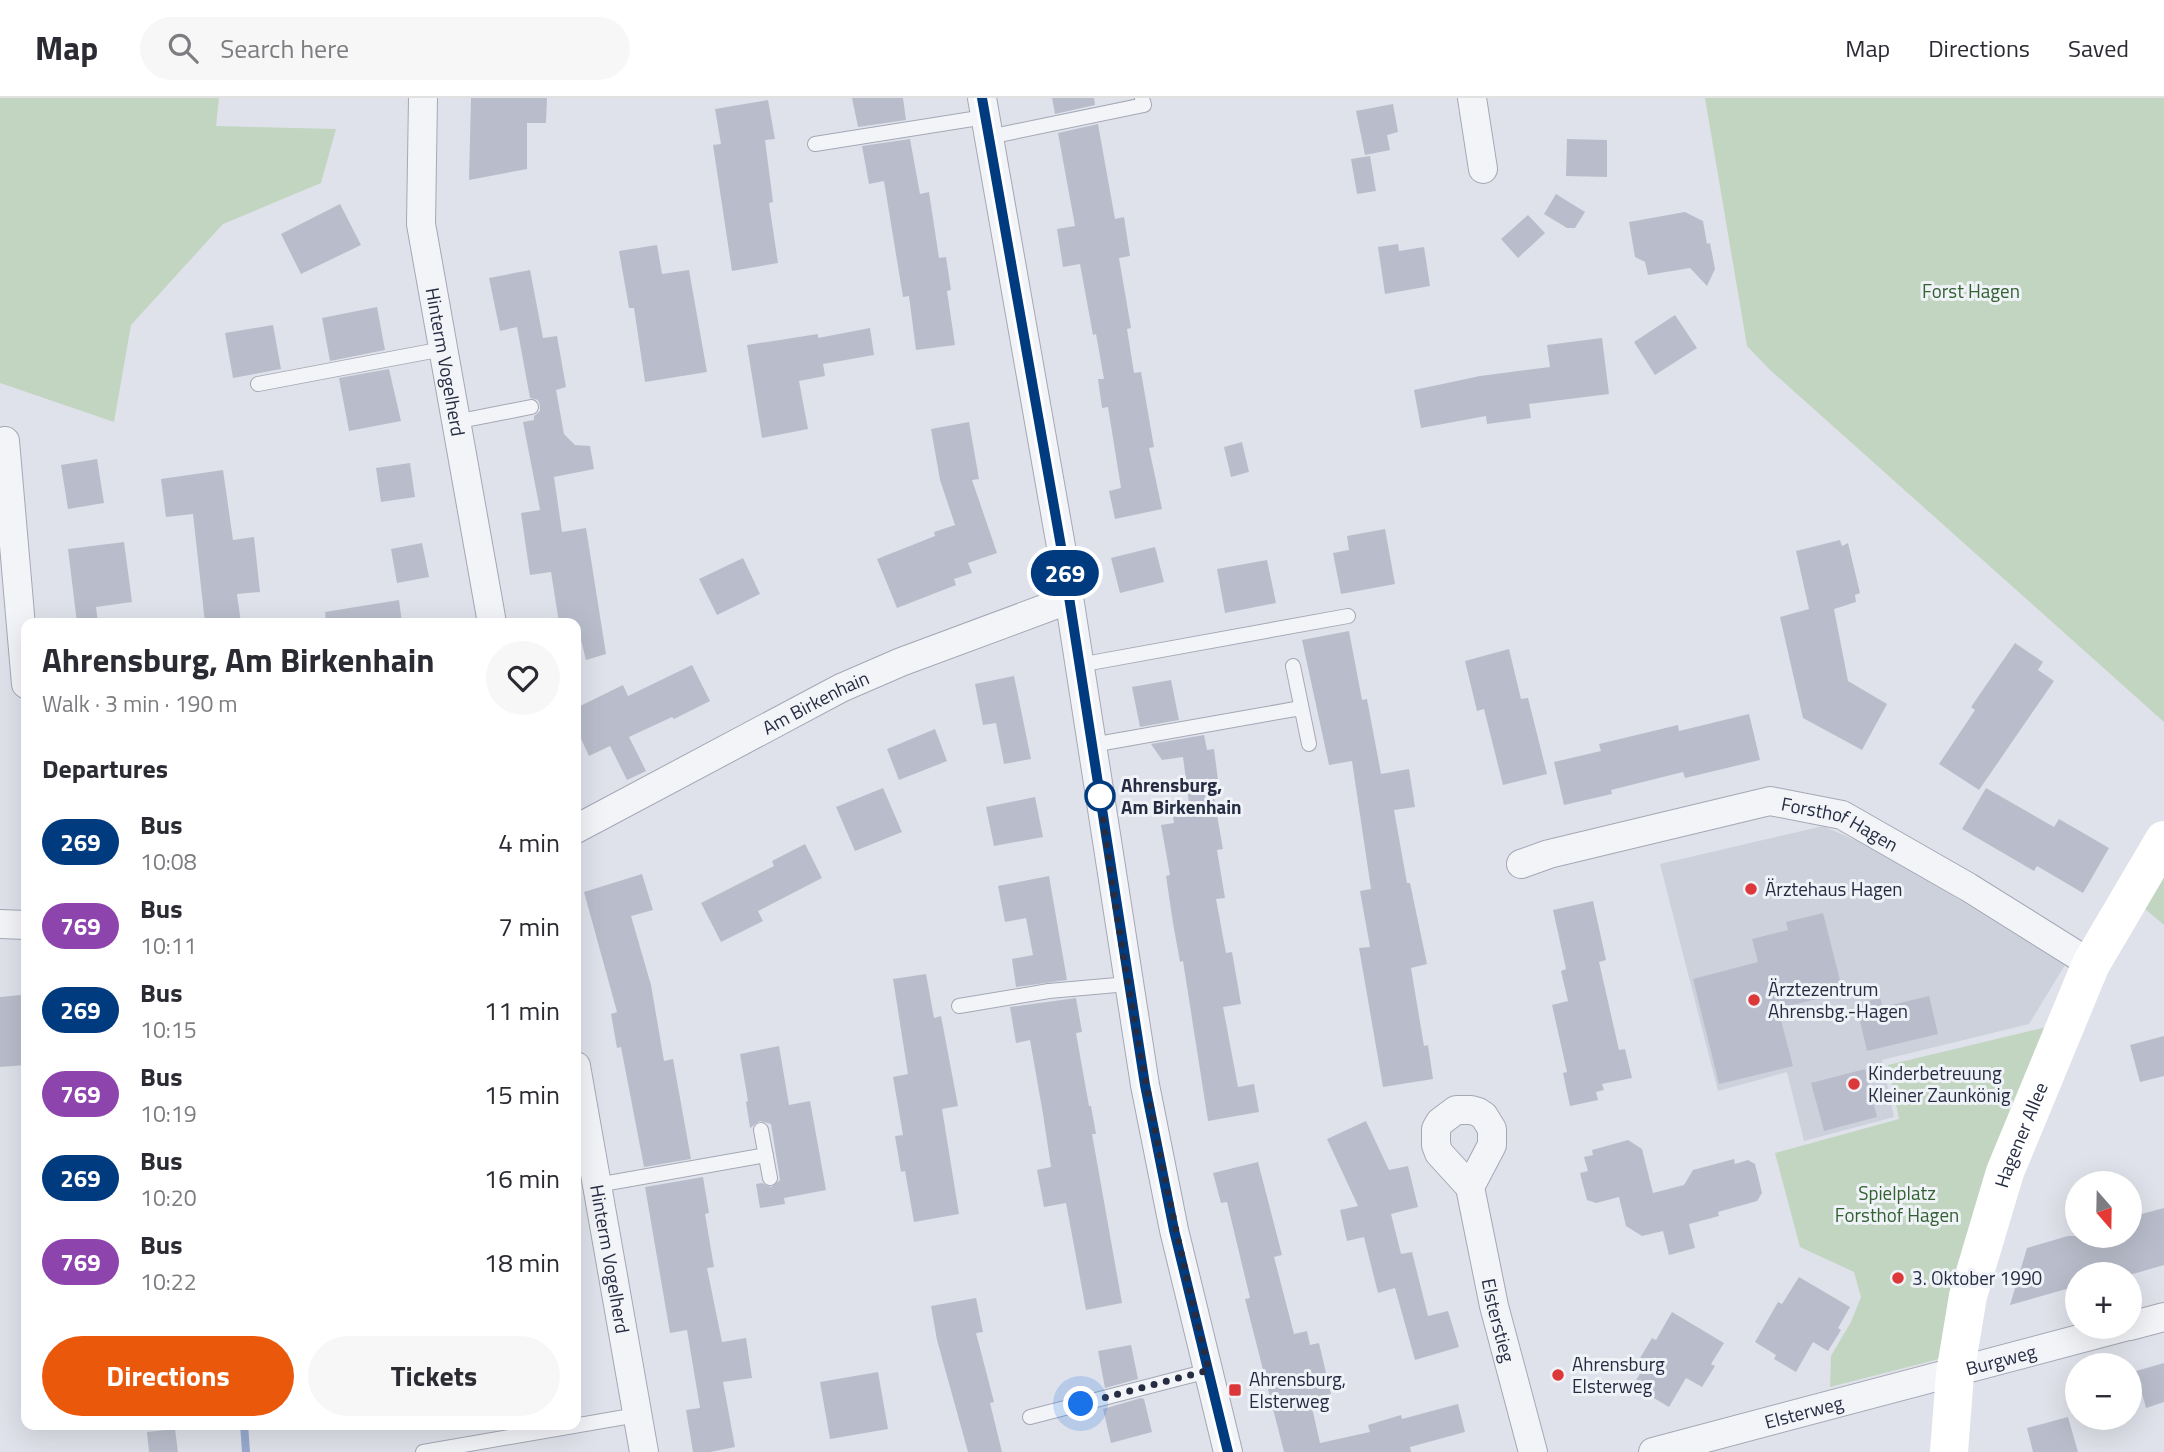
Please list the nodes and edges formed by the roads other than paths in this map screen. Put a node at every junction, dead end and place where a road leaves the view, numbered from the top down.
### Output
1 (423, 98) edge
2 (1142, 98) edge
3 (1472, 98) edge
4 (985, 117) edge
5 (815, 144) dead end
6 (1483, 169) dead end
7 (443, 349) junction
8 (258, 384) dead end
9 (531, 407) dead end
10 (455, 422) junction
11 (5, 440) dead end
12 (1068, 600) junction
13 (1348, 616) dead end
14 (491, 618) edge
15 (21, 626) edge
16 (1079, 665) junction
17 (1293, 666) dead end
18 (1301, 708) junction
19 (1309, 744) dead end
20 (1091, 745) junction
21 (581, 826) edge
22 (2164, 840) edge
23 (1521, 864) dead end
24 (0, 924) edge
25 (21, 925) edge
26 (2091, 964) junction
27 (1128, 984) junction
28 (959, 1006) dead end
29 (761, 1130) dead end
30 (582, 1139) edge
31 (766, 1155) junction
32 (770, 1178) dead end
33 (597, 1185) junction
34 (1470, 1187) dead end
35 (2164, 1317) edge
36 (2142, 1323) edge
37 (2082, 1339) edge
38 (1209, 1370) junction
39 (1955, 1374) junction
40 (637, 1415) junction
41 (1030, 1417) dead end
42 (581, 1425) edge
43 (550, 1430) edge
44 (423, 1452) edge
45 (644, 1452) edge
46 (1228, 1452) edge
47 (1533, 1452) edge
48 (1653, 1452) edge
49 (1949, 1452) edge

1 - 7 street, Hinterm Vogelherd
2 - 4 lane
3 - 6 street
4 - 5 lane
4 - 12 street
7 - 8 lane
7 - 10 street, Hinterm Vogelherd
9 - 10 lane
10 - 14 street, Hinterm Vogelherd
11 - 15 street
12 - 16 street
12 - 21 street, Am Birkenhain
13 - 16 lane
16 - 20 street
17 - 18 lane
18 - 19 lane
18 - 20 lane
20 - 27 street
22 - 26 street, Hagener Allee
23 - 26 street, Forsthof Hagen
24 - 25 street
26 - 39 street, Hagener Allee
27 - 28 lane
27 - 38 street
29 - 31 lane
30 - 33 street, Hinterm Vogelherd
31 - 32 lane
31 - 33 lane
33 - 40 street, Hinterm Vogelherd
34 - 47 street, Elsterstieg
35 - 36 street, Burgweg
37 - 39 street, Burgweg
38 - 41 lane
38 - 46 street
39 - 48 street, Elsterweg
39 - 49 street, Hagener Allee
40 - 42 lane
40 - 45 street, Hinterm Vogelherd
43 - 44 lane

